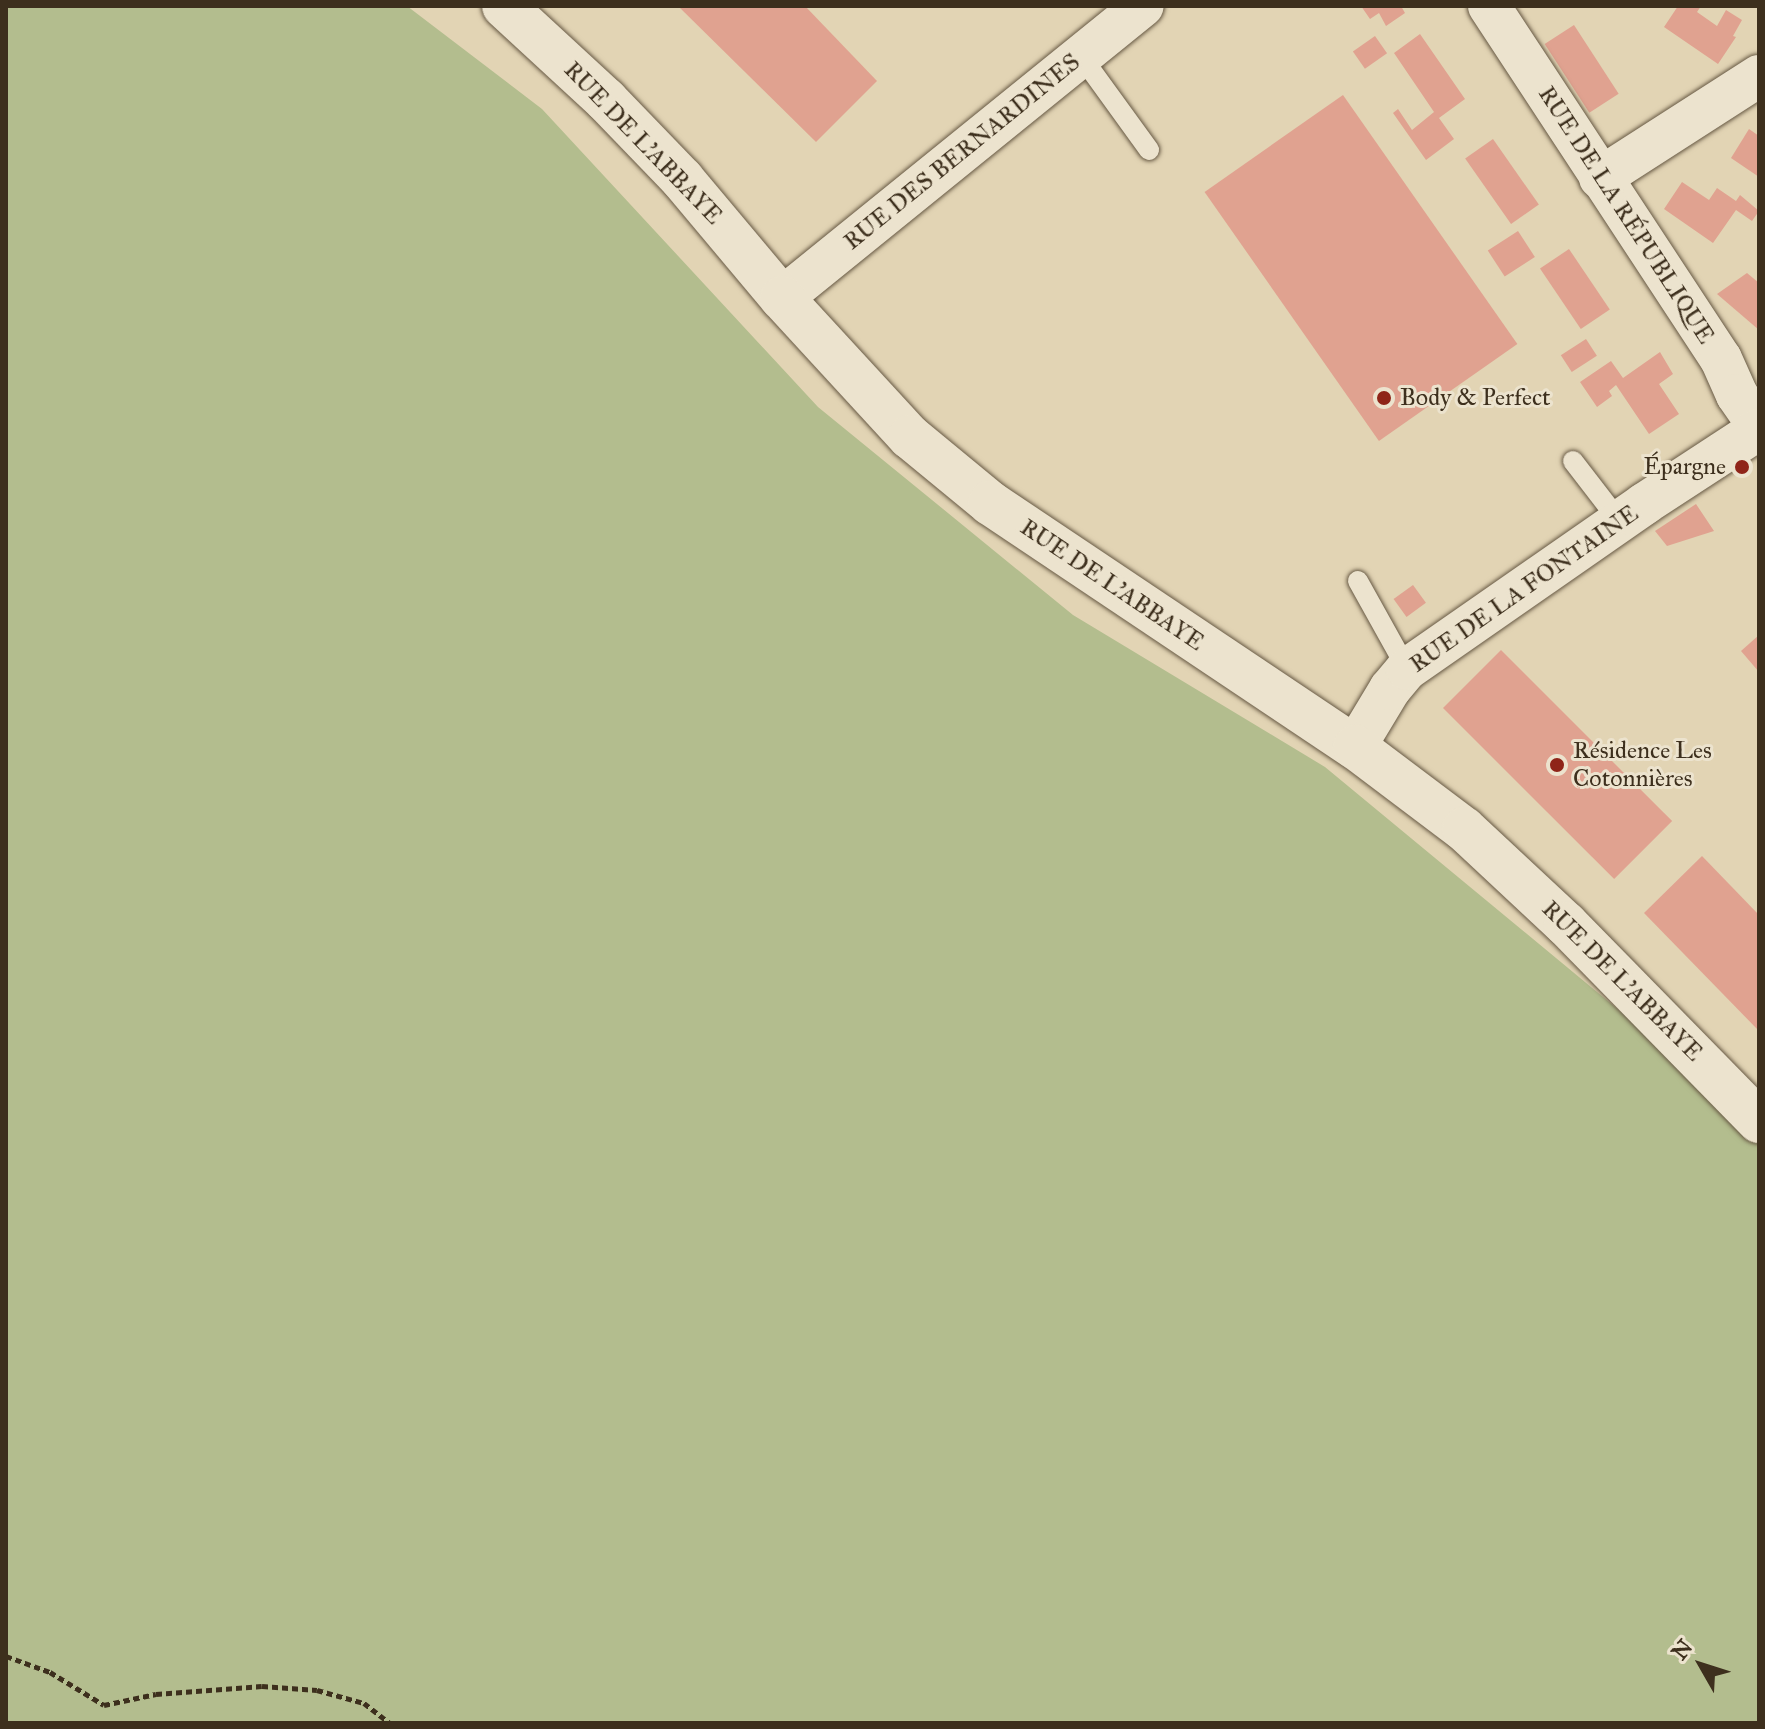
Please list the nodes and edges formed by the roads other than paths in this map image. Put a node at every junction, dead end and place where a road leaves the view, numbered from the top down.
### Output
1 (504, 6) edge
2 (1143, 6) edge
3 (1489, 6) edge
4 (1081, 56) junction
5 (1759, 76) edge
6 (1149, 150) dead end
7 (1600, 178) junction
8 (782, 298) junction
9 (1759, 428) edge
10 (1573, 461) dead end
11 (1620, 522) junction
12 (1358, 581) dead end
13 (1407, 669) junction
14 (1355, 747) junction
15 (1759, 1121) edge

1 - 8 street, RUE DE L'ABBAYE
2 - 4 street, RUE DES BERNARDINES
3 - 7 street, RUE DE LA RÉPUBLIQUE
4 - 6 lane
4 - 8 street, RUE DES BERNARDINES
5 - 7 street
7 - 9 street, RUE DE LA RÉPUBLIQUE
8 - 14 street, RUE DE L'ABBAYE
9 - 11 street, RUE DE LA FONTAINE
10 - 11 lane
11 - 13 street, RUE DE LA FONTAINE
12 - 13 lane
13 - 14 street, RUE DE LA FONTAINE
14 - 15 street, RUE DE L'ABBAYE

